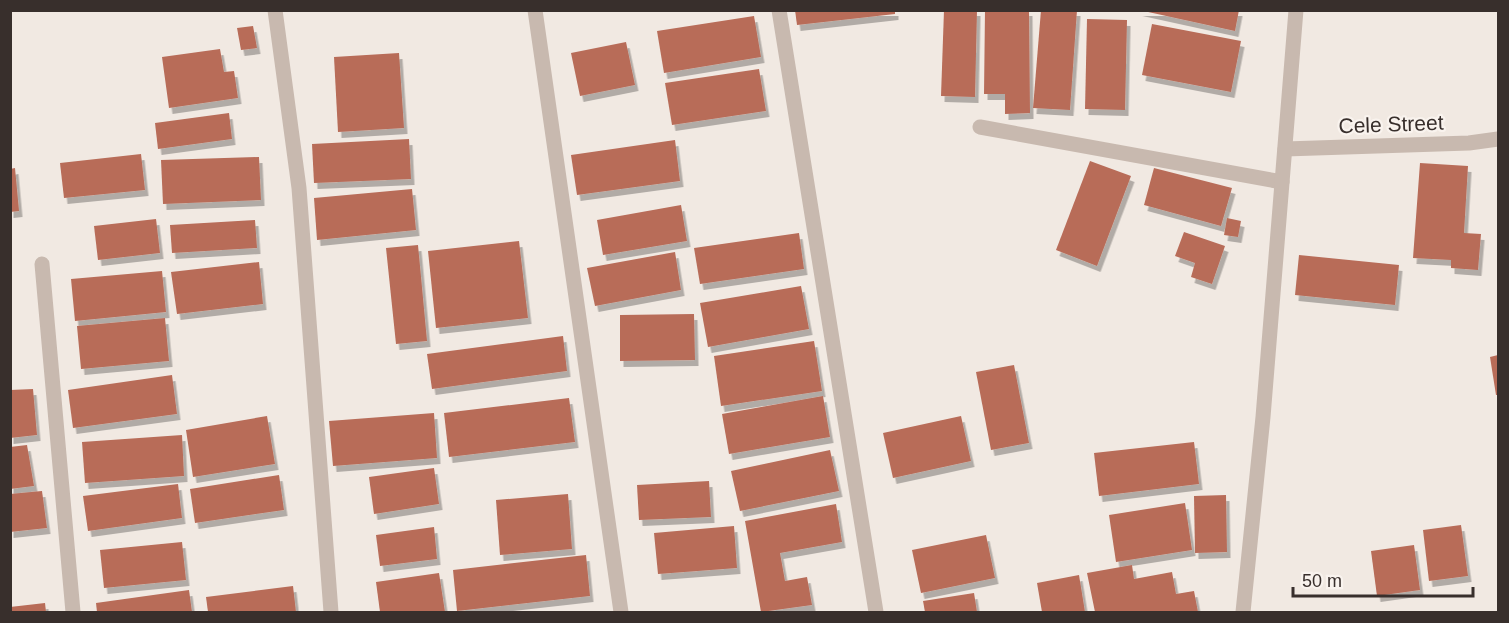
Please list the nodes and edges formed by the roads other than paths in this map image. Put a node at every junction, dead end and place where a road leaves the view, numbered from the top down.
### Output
1 (275, 10) edge
2 (535, 10) edge
3 (779, 10) edge
4 (1296, 10) edge
5 (981, 127) dead end
6 (1498, 139) edge
7 (1285, 149) junction
8 (1282, 182) junction
9 (42, 264) dead end
10 (73, 612) edge
11 (331, 612) edge
12 (621, 612) edge
13 (876, 612) edge
14 (1243, 612) edge

1 - 11 street
2 - 12 street
3 - 13 street
4 - 7 street
5 - 8 street
6 - 7 street, Cele Street
7 - 8 street
8 - 14 street
9 - 10 street

